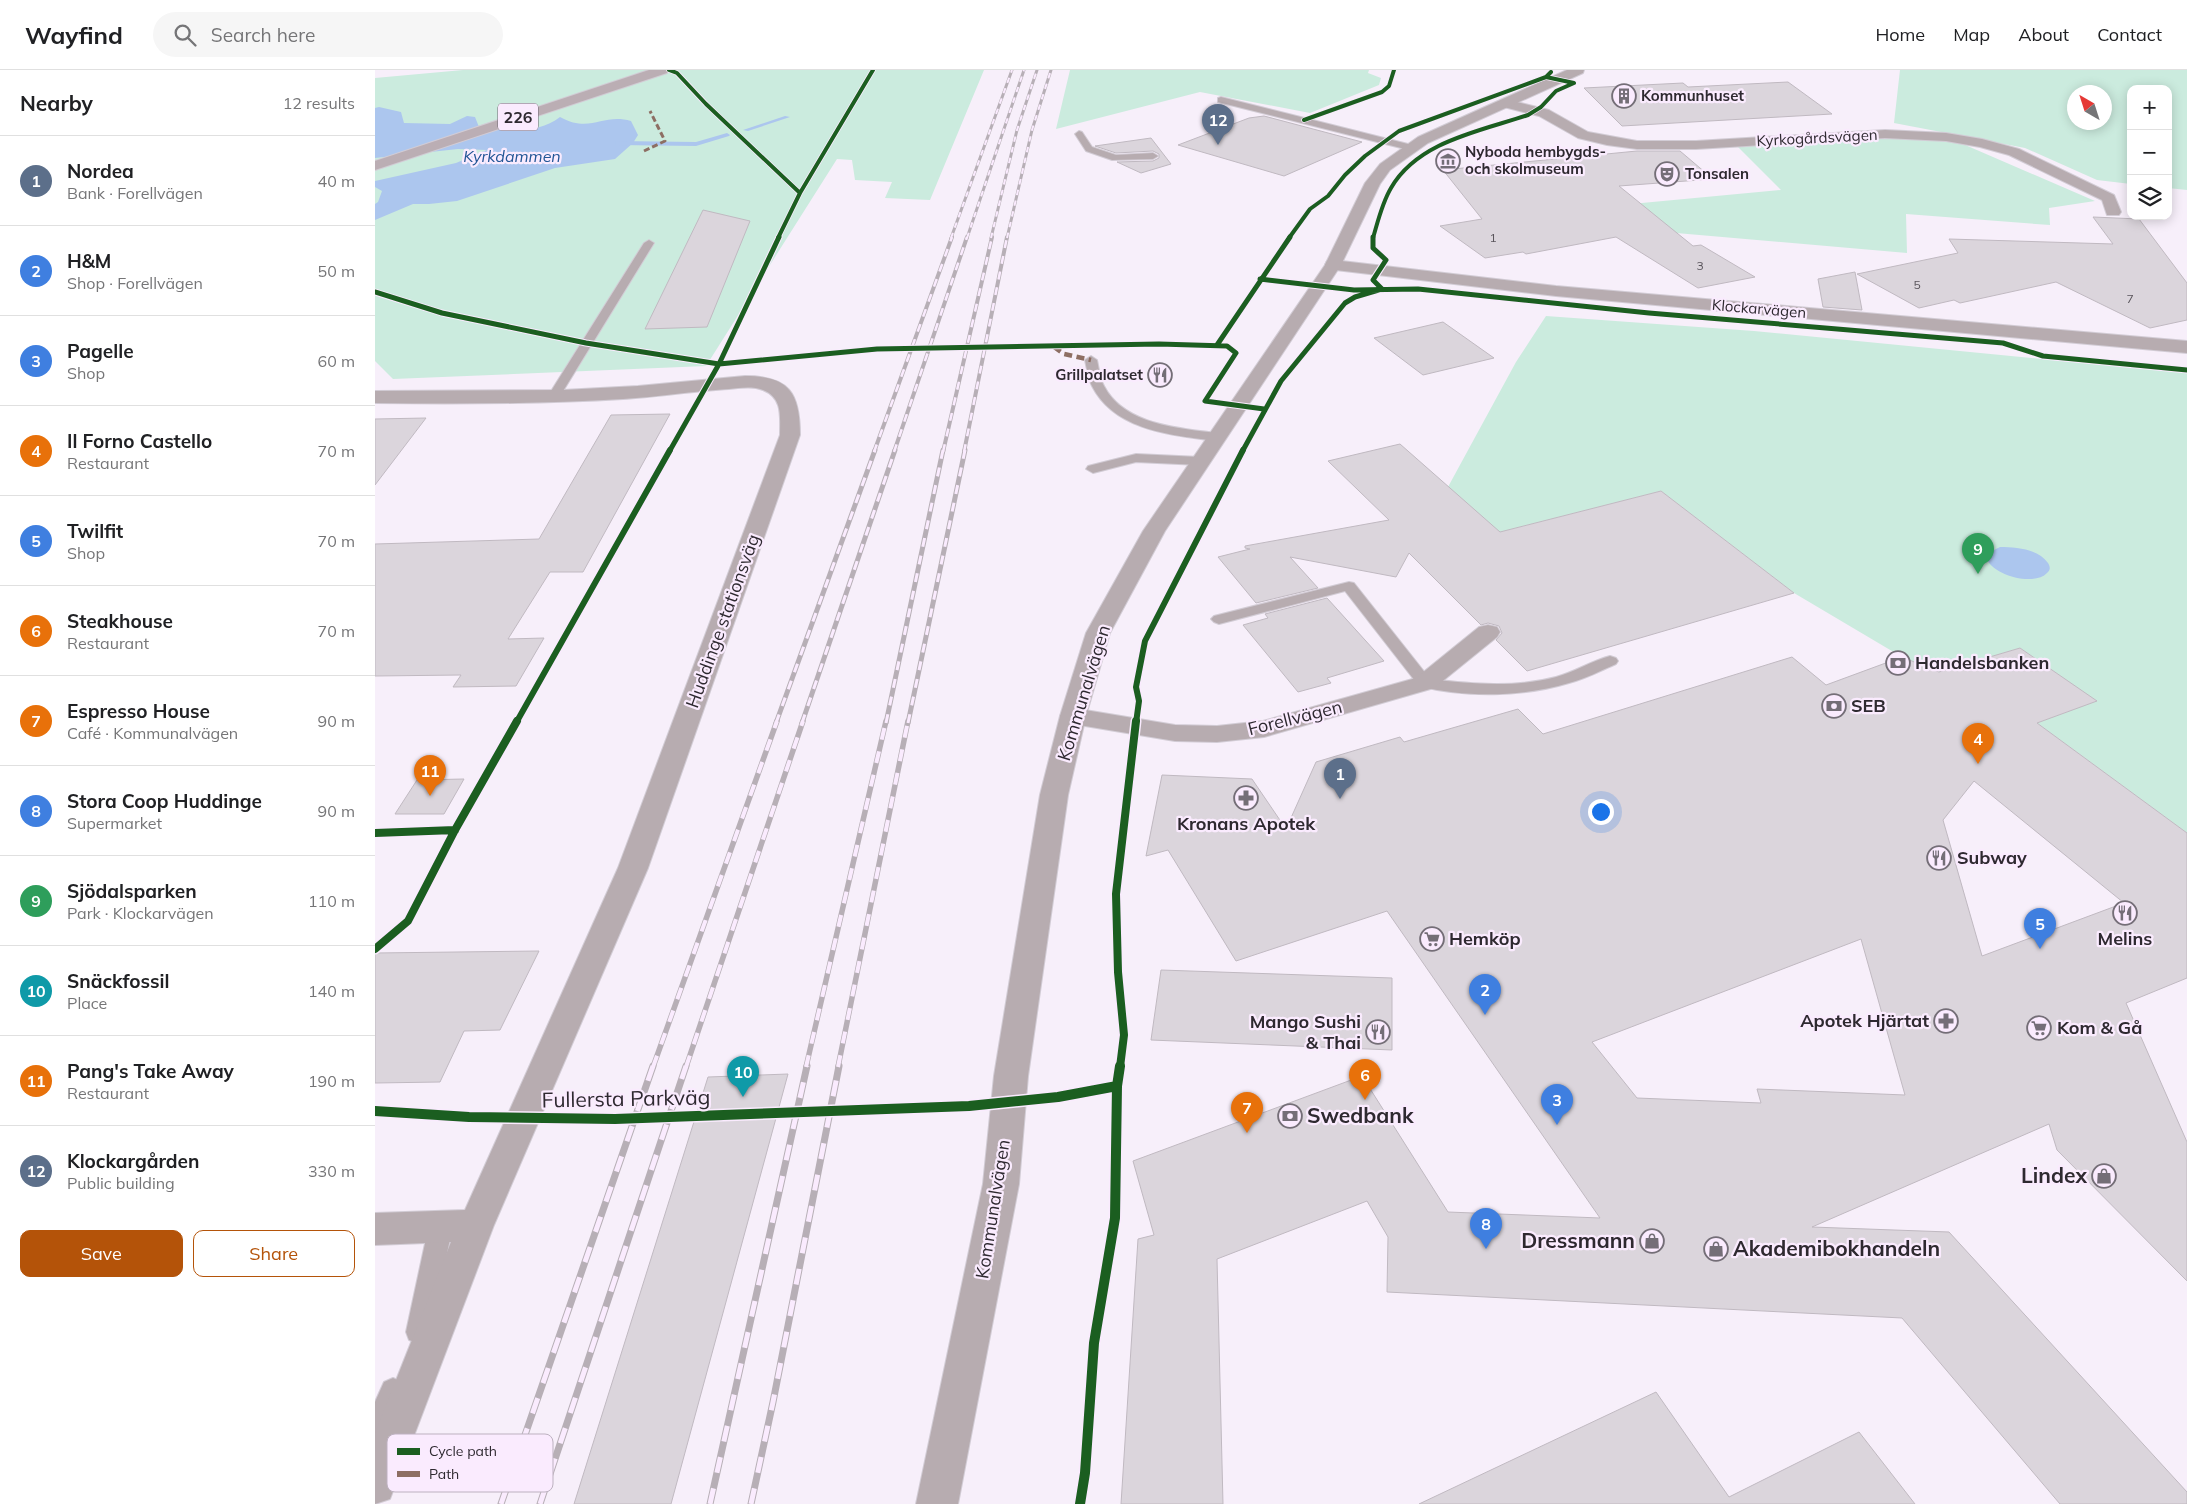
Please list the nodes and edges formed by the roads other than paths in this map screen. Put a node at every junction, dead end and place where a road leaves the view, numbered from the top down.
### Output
1 (626, 70) edge
2 (662, 70) edge
3 (1578, 70) edge
4 (1221, 100) dead end
5 (1505, 103) junction
6 (1079, 134) dead end
7 (1409, 147) junction
8 (375, 155) edge
9 (1153, 156) dead end
10 (375, 166) edge
11 (2113, 212) dead end
12 (649, 243) dead end
13 (1333, 265) junction
14 (2187, 348) edge
15 (1091, 360) dead end
16 (554, 396) junction
17 (375, 397) edge
18 (1216, 437) junction
19 (1200, 461) junction
20 (1093, 469) dead end
21 (1219, 619) dead end
22 (1488, 632) dead end
23 (1610, 661) dead end
24 (1425, 683) junction
25 (1073, 716) junction
26 (459, 1225) junction
27 (375, 1229) edge
28 (375, 1431) edge
29 (391, 1434) edge
30 (387, 1448) edge
31 (375, 1485) edge
32 (937, 1504) edge

1 - 8 main road, 226
2 - 10 main road, 226
3 - 5 street, Kommunalvägen
4 - 7 lane
5 - 7 street, Kommunalvägen
5 - 11 street, Kyrkogårdsvägen
6 - 9 lane
7 - 13 street, Kommunalvägen
12 - 16 lane
13 - 14 street, Klockarvägen
13 - 18 street, Kommunalvägen
15 - 18 lane
16 - 17 street, Huddinge stationsväg
16 - 26 street, Huddinge stationsväg
18 - 19 street, Kommunalvägen
19 - 20 lane
19 - 25 street, Kommunalvägen
21 - 24 lane
22 - 24 street
23 - 24 lane
24 - 25 street, Forellvägen
25 - 32 street, Kommunalvägen
26 - 27 street
26 - 28 lane
26 - 29 street, Huddinge stationsväg
30 - 31 street, Huddinge stationsväg

